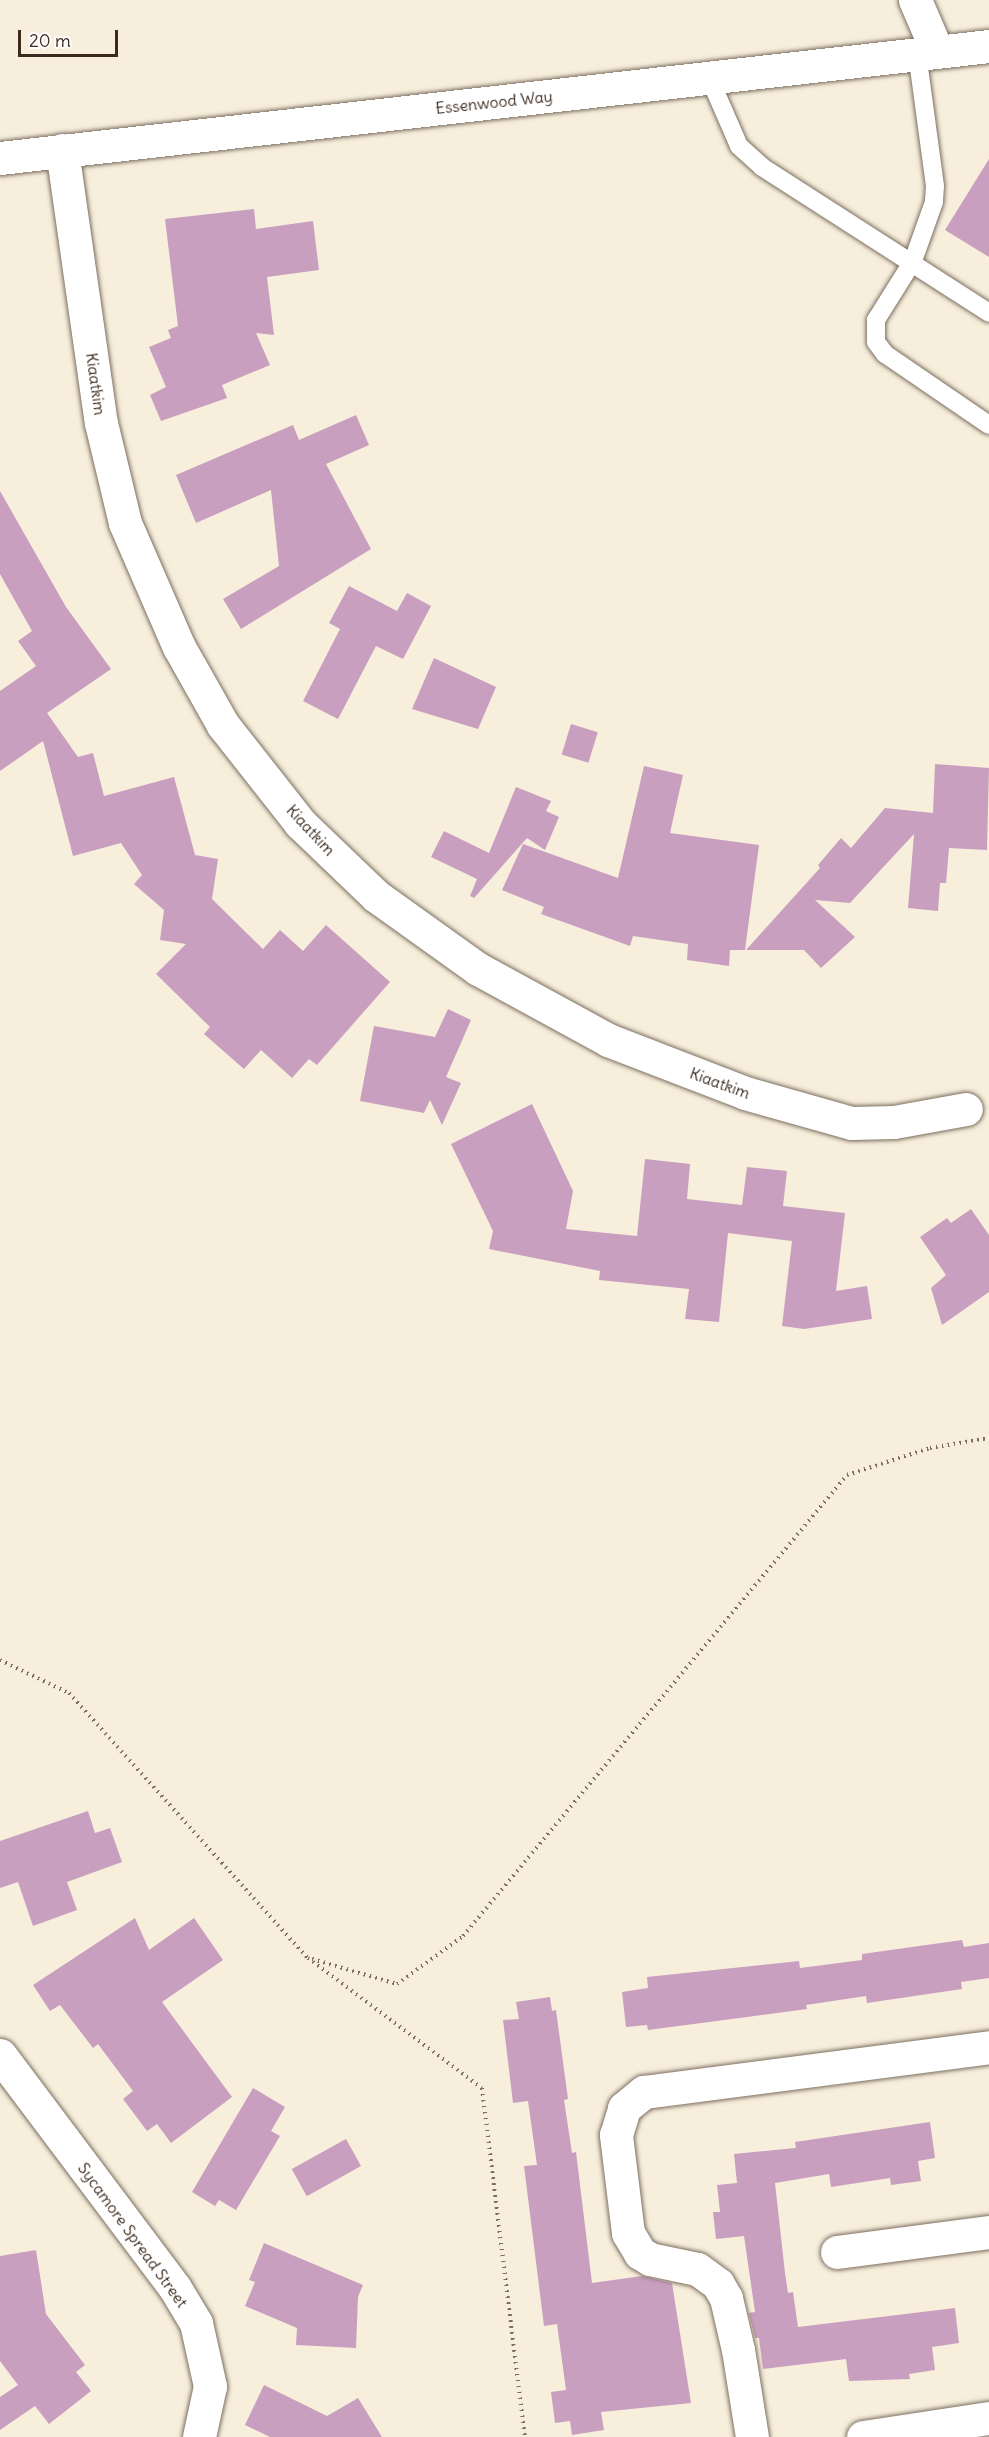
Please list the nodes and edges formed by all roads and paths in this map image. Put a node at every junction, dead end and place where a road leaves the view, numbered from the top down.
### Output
1 (915, 0) edge
2 (989, 46) edge
3 (927, 52) junction
4 (709, 77) junction
5 (62, 150) junction
6 (0, 158) edge
7 (913, 261) junction
8 (989, 313) edge
9 (989, 425) edge
10 (966, 1109) dead end
11 (989, 1438) edge
12 (0, 1660) edge
13 (308, 1958) junction
14 (989, 2047) edge
15 (0, 2055) edge
16 (988, 2242) edge
17 (837, 2252) dead end
18 (989, 2418) edge
19 (199, 2437) edge
20 (525, 2437) edge
21 (752, 2437) edge
22 (863, 2437) edge

1 - 3 street
2 - 3 street, Essenwood Way
3 - 4 street, Essenwood Way
3 - 7 lane
4 - 5 street, Essenwood Way
4 - 7 lane
5 - 6 street, Essenwood Way
5 - 10 street, Kiaatkim
7 - 8 lane
7 - 9 lane
11 - 13 path
12 - 13 path
13 - 20 path
14 - 21 street
15 - 19 street, Sycamore Spread Street
16 - 17 street
18 - 22 street

